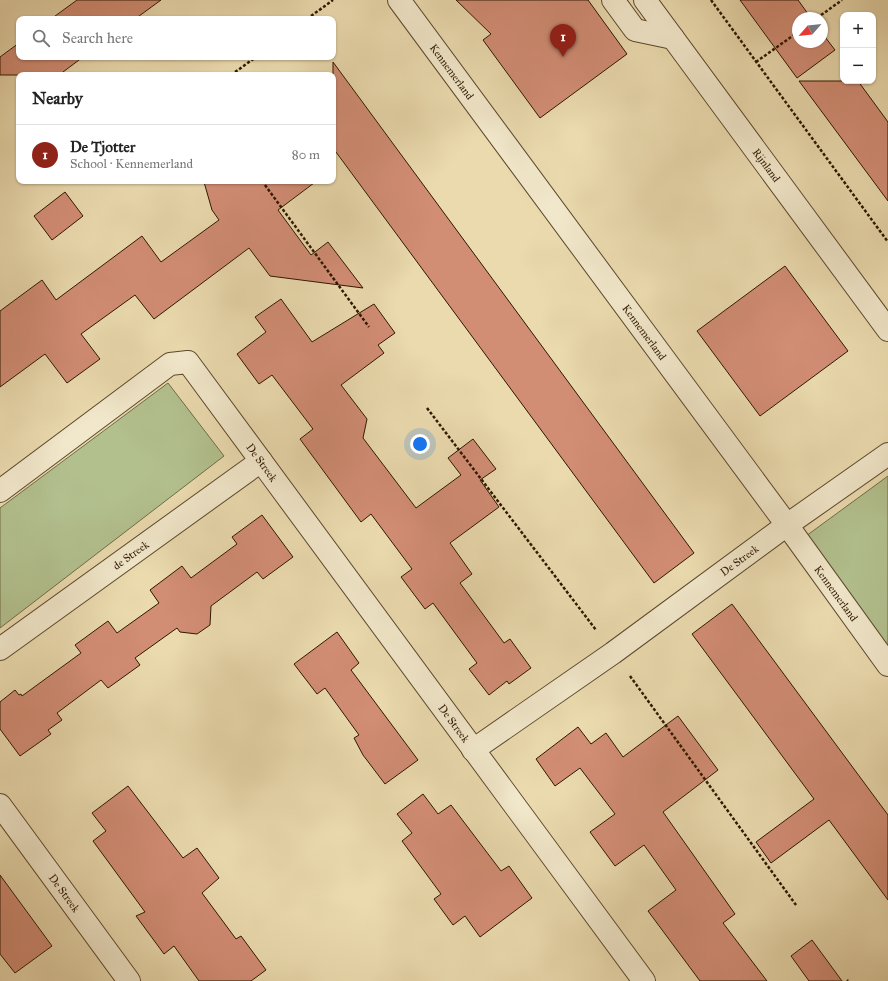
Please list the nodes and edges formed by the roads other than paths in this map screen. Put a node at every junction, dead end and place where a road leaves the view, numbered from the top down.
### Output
1 (399, 0) edge
2 (613, 0) edge
3 (645, 0) edge
4 (673, 38) junction
5 (888, 330) edge
6 (888, 454) edge
7 (261, 461) junction
8 (0, 491) edge
9 (787, 525) junction
10 (0, 649) edge
11 (888, 665) edge
12 (472, 750) junction
13 (0, 805) edge
14 (129, 981) edge
15 (644, 981) edge

1 - 9 street, Kennemerland
2 - 4 street
3 - 4 street, Rijnland
4 - 5 street, Rijnland
6 - 9 street, De Streek
7 - 8 street, De Streek
7 - 10 street, de Streek
7 - 12 street, De Streek
9 - 11 street, Kennemerland
9 - 12 street, De Streek
12 - 15 street, De Streek
13 - 14 street, De Streek

